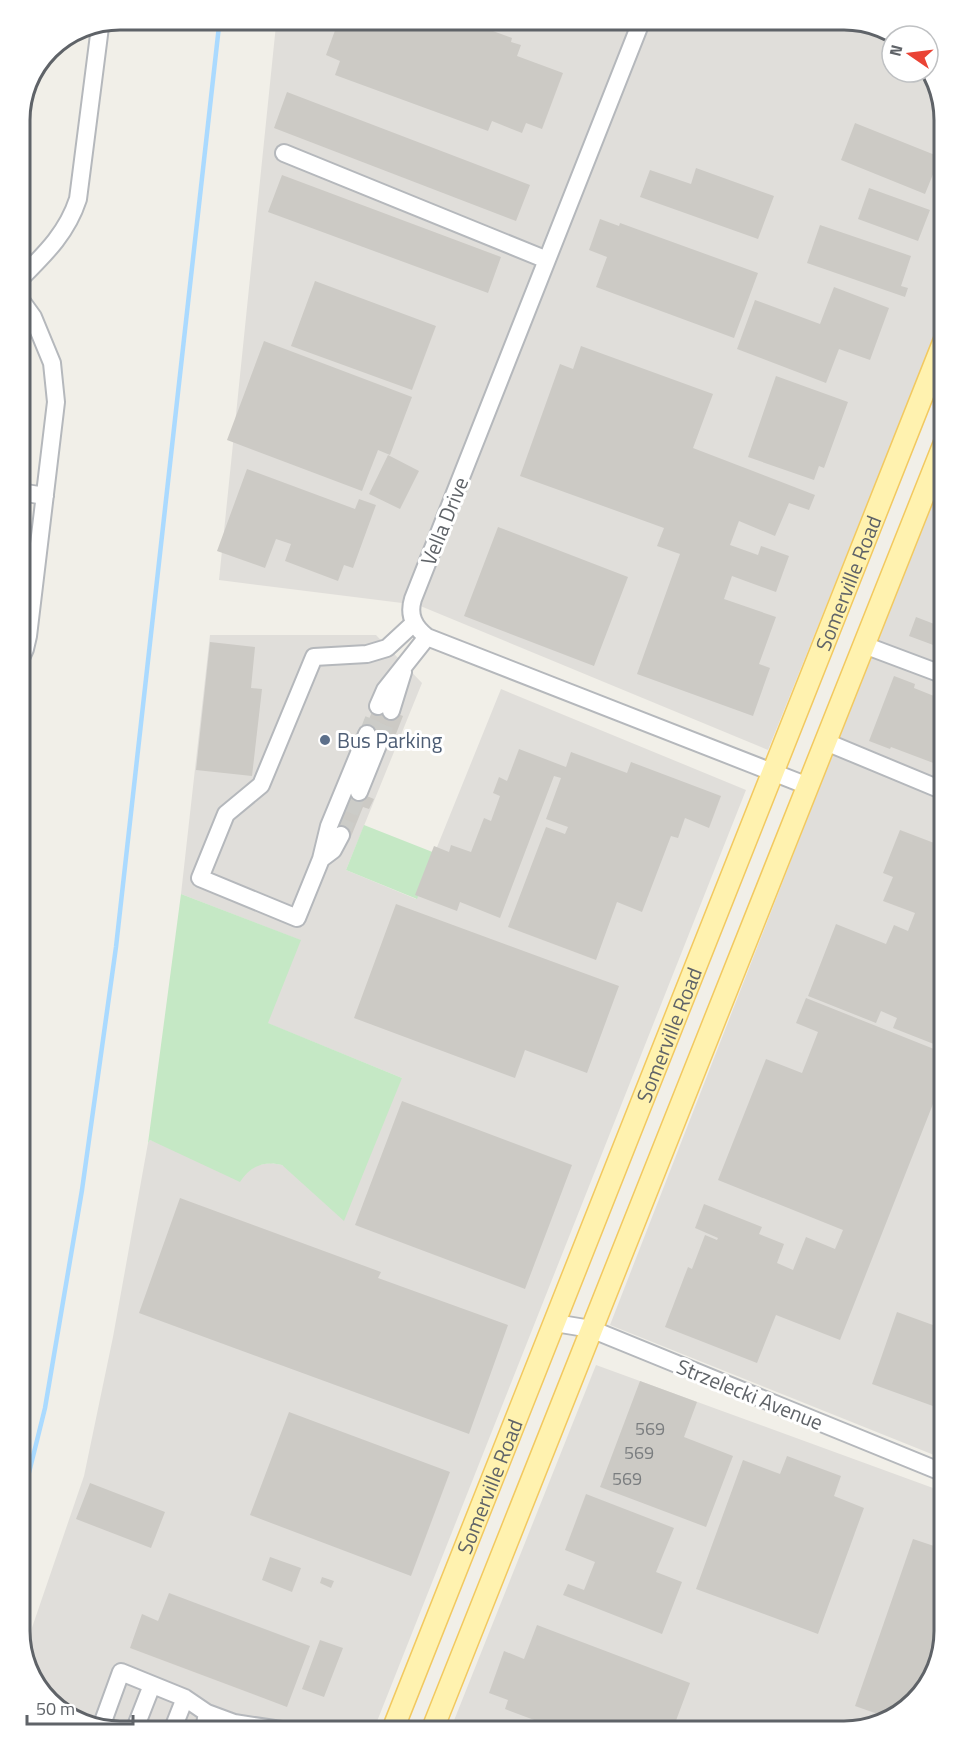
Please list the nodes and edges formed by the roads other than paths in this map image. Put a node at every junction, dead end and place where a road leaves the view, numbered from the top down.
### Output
1 (638, 30) edge
2 (99, 33) edge
3 (284, 153) dead end
4 (547, 260) junction
5 (30, 269) edge
6 (30, 313) edge
7 (934, 387) edge
8 (934, 469) edge
9 (30, 494) edge
10 (45, 496) junction
11 (30, 620) edge
12 (414, 623) junction
13 (427, 637) junction
14 (864, 645) junction
15 (934, 671) edge
16 (385, 709) tunnel mouth
17 (826, 742) junction
18 (774, 772) junction
19 (808, 786) junction
20 (934, 787) edge
21 (359, 792) tunnel mouth
22 (341, 835) tunnel mouth
23 (321, 859) junction
24 (555, 1323) junction
25 (591, 1329) junction
26 (934, 1469) edge
27 (152, 1685) junction
28 (184, 1698) junction
29 (207, 1713) junction
30 (104, 1719) edge
31 (138, 1721) edge
32 (176, 1721) edge
33 (206, 1721) edge
34 (227, 1721) edge
35 (396, 1721) edge
36 (436, 1721) edge

1 - 4 street, Vella Drive
2 - 5 street
3 - 4 street
4 - 12 street, Vella Drive
6 - 10 street
7 - 18 main road, Somerville Road
8 - 14 main road, Somerville Road
9 - 10 street
10 - 11 street
12 - 13 street
12 - 23 street
13 - 16 street
13 - 18 street
14 - 15 street
14 - 17 main road, Somerville Road
17 - 19 main road, Somerville Road
17 - 20 street
18 - 19 street
18 - 24 main road, Somerville Road
19 - 25 main road, Somerville Road
21 - 23 street
22 - 23 street
24 - 25 street, Strzelecki Avenue
24 - 35 main road, Somerville Road
25 - 26 street, Strzelecki Avenue
25 - 36 main road, Somerville Road
27 - 28 street
27 - 30 street
27 - 31 street
28 - 29 street
28 - 32 street
29 - 33 street
29 - 34 street

